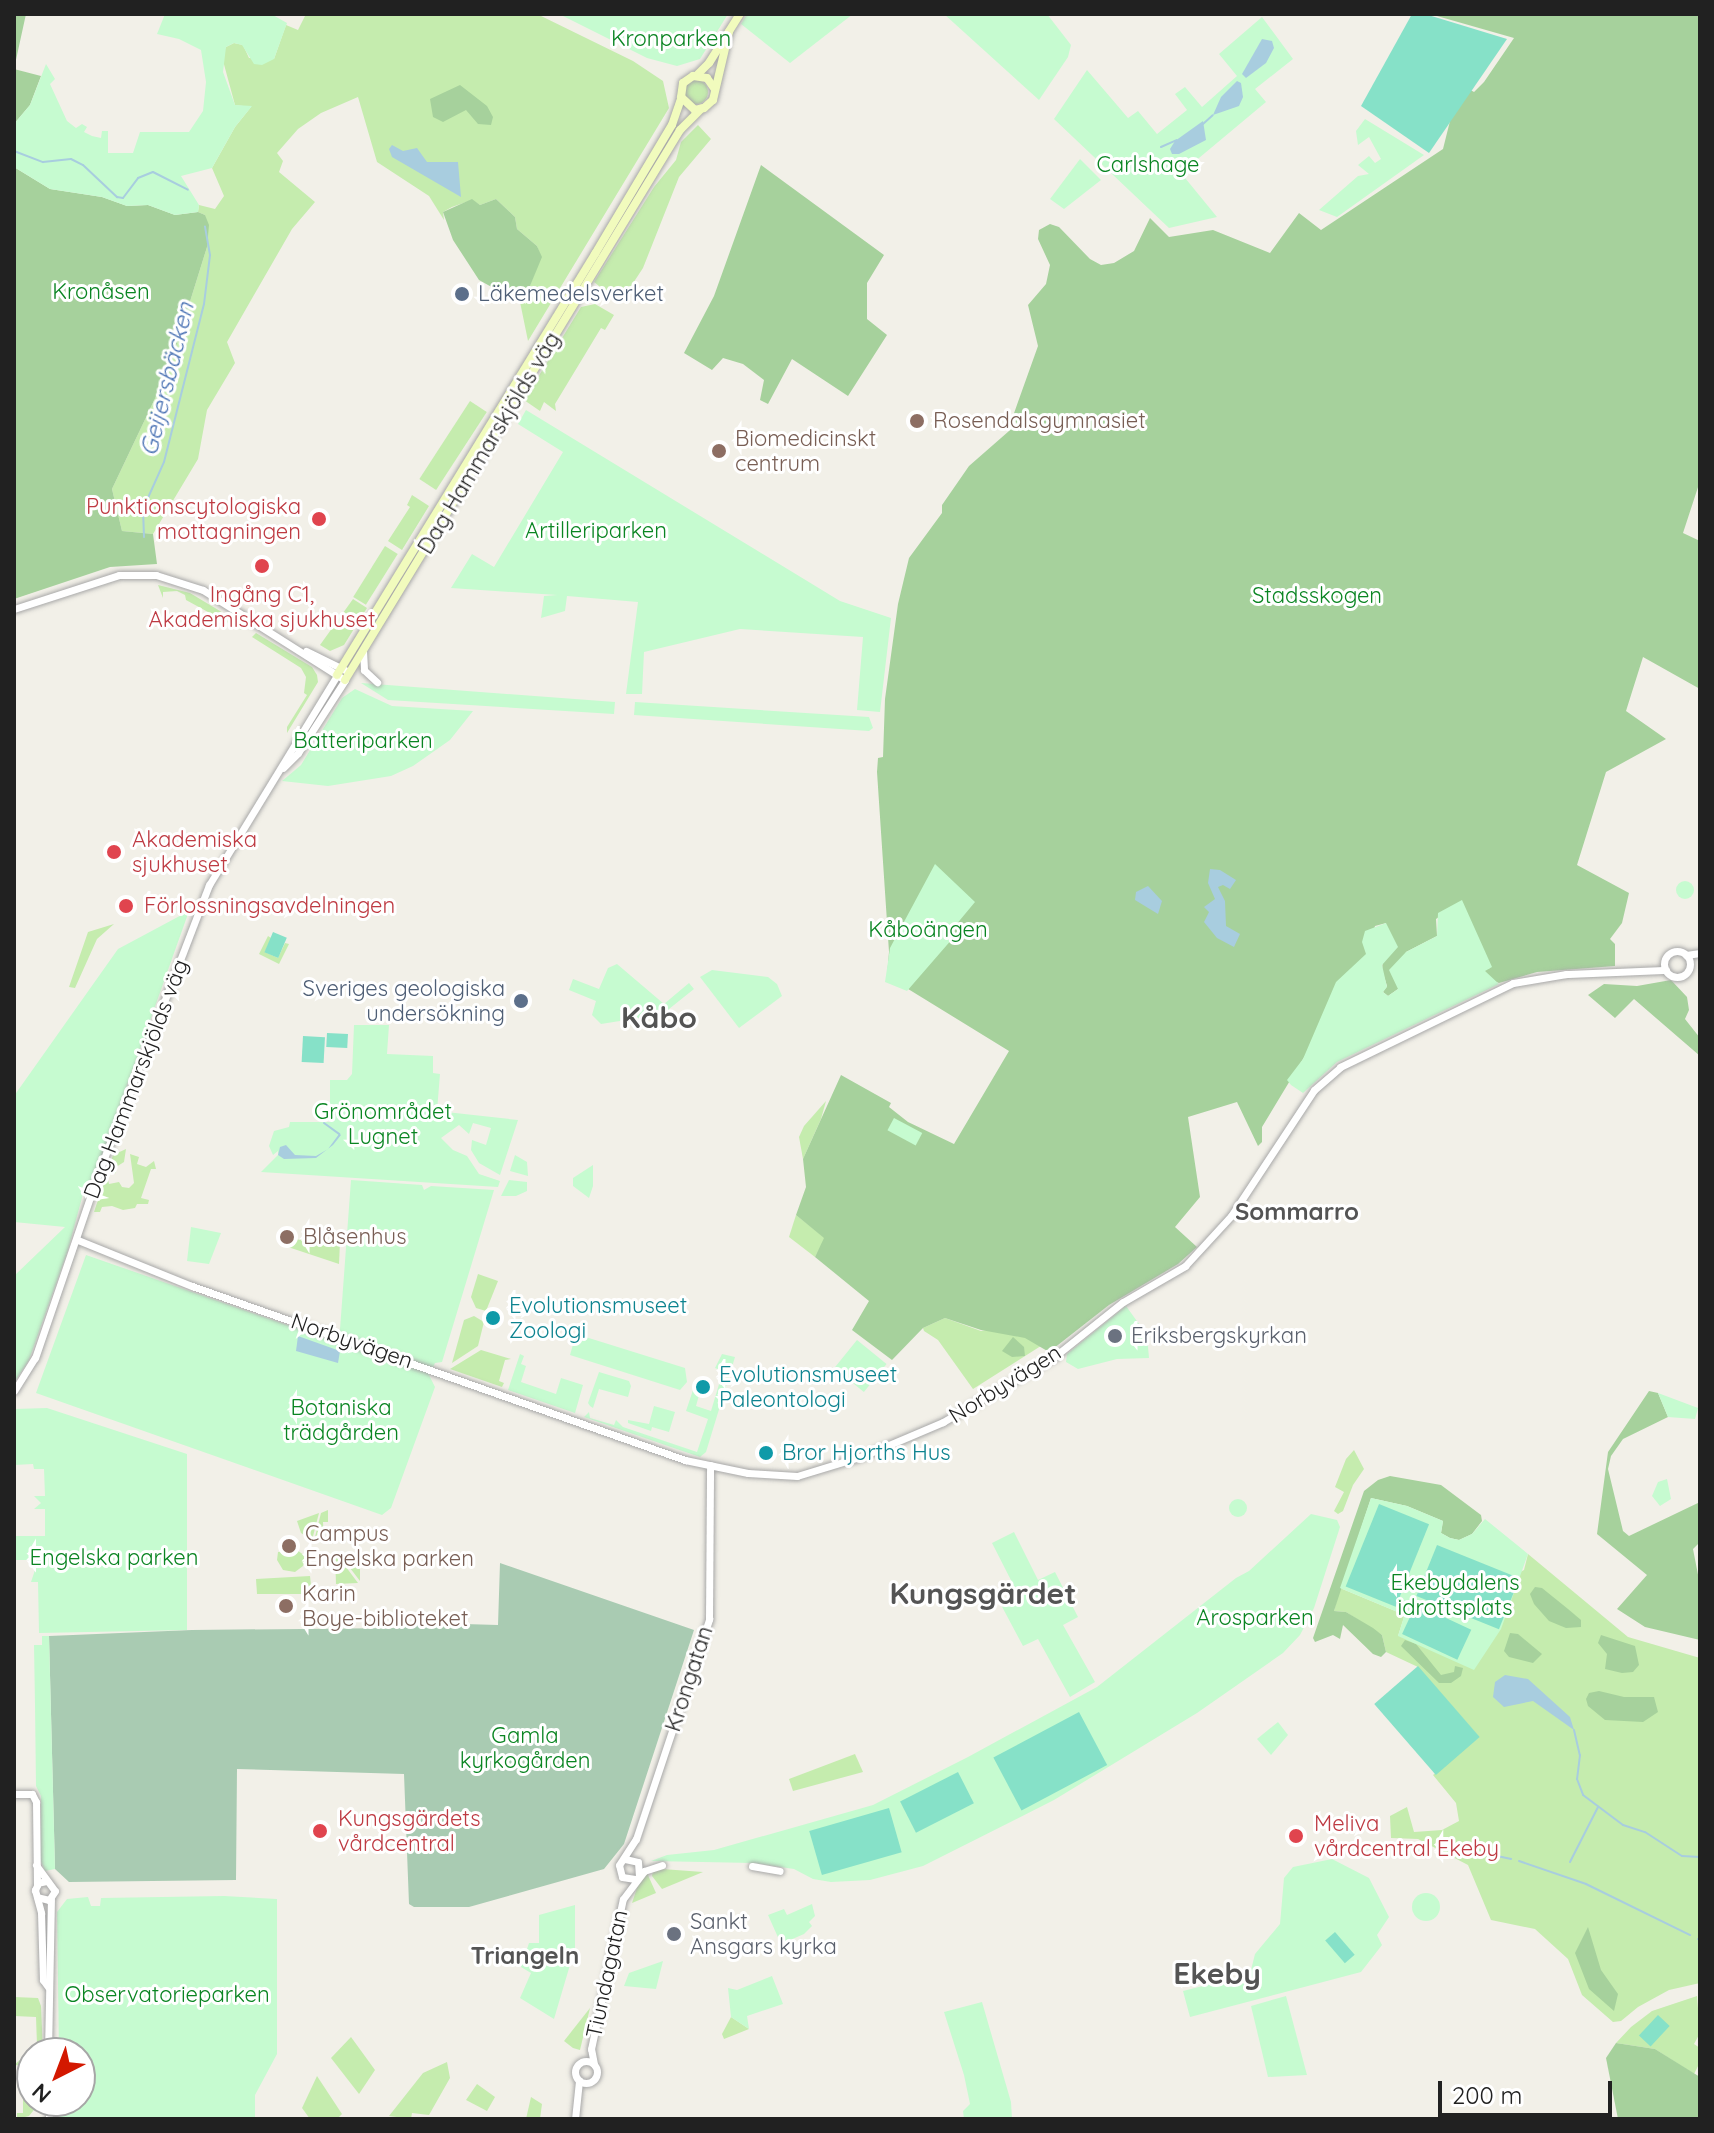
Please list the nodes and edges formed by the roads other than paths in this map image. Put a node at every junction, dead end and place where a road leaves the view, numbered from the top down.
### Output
1 (740, 14) edge
2 (729, 32) junction
3 (697, 75) junction
4 (714, 88) junction
5 (681, 99) junction
6 (701, 109) junction
7 (14, 609) edge
8 (363, 649) junction
9 (343, 674) junction
10 (377, 682) dead end
11 (1700, 954) edge
12 (1688, 959) junction
13 (1665, 966) junction
14 (78, 1240) junction
15 (14, 1391) edge
16 (710, 1465) junction
17 (14, 1794) edge
18 (636, 1839) junction
19 (625, 1859) junction
20 (34, 1860) junction
21 (638, 1861) junction
22 (752, 1866) dead end
23 (780, 1871) dead end
24 (622, 1877) junction
25 (637, 1878) junction
26 (46, 1881) junction
27 (37, 1885) junction
28 (37, 1897) junction
29 (51, 1899) junction
30 (623, 1899) junction
31 (48, 1987) junction
32 (48, 2037) edge
33 (591, 2049) junction
34 (583, 2061) junction
35 (594, 2064) junction
36 (579, 2080) junction
37 (588, 2083) junction
38 (579, 2099) junction
39 (575, 2119) edge

1 - 2 main road
2 - 3 main road
2 - 4 main road
3 - 4 main road
3 - 5 main road
4 - 6 main road
5 - 6 main road
5 - 9 main road, Dag Hammarskjölds väg
6 - 8 main road, Dag Hammarskjölds väg
7 - 9 street
8 - 9 main road, Dag Hammarskjölds väg
8 - 10 street
9 - 14 street, Dag Hammarskjölds väg
11 - 12 street
12 - 13 street
12 - 13 street
13 - 16 street, Norbyvägen
14 - 15 street, Dag Hammarskjölds väg
14 - 16 street, Norbyvägen
16 - 18 street, Krongatan
17 - 20 street
18 - 19 street, Krongatan
18 - 21 street, Krongatan
19 - 21 street
19 - 24 street, Tiundagatan
20 - 26 street
20 - 27 street
21 - 25 street, Krongatan
21 - 25 street, Tiundagatan
22 - 23 street
24 - 25 street
24 - 30 street, Tiundagatan
25 - 30 street, Tiundagatan
26 - 27 street
26 - 29 street
27 - 28 street
28 - 29 street
28 - 31 street
29 - 31 street
30 - 33 street, Tiundagatan
31 - 32 street
33 - 34 street, Tiundagatan
33 - 35 street, Tiundagatan
34 - 35 street
34 - 36 street
35 - 37 street
36 - 37 street
36 - 38 street
37 - 38 street
38 - 39 street

